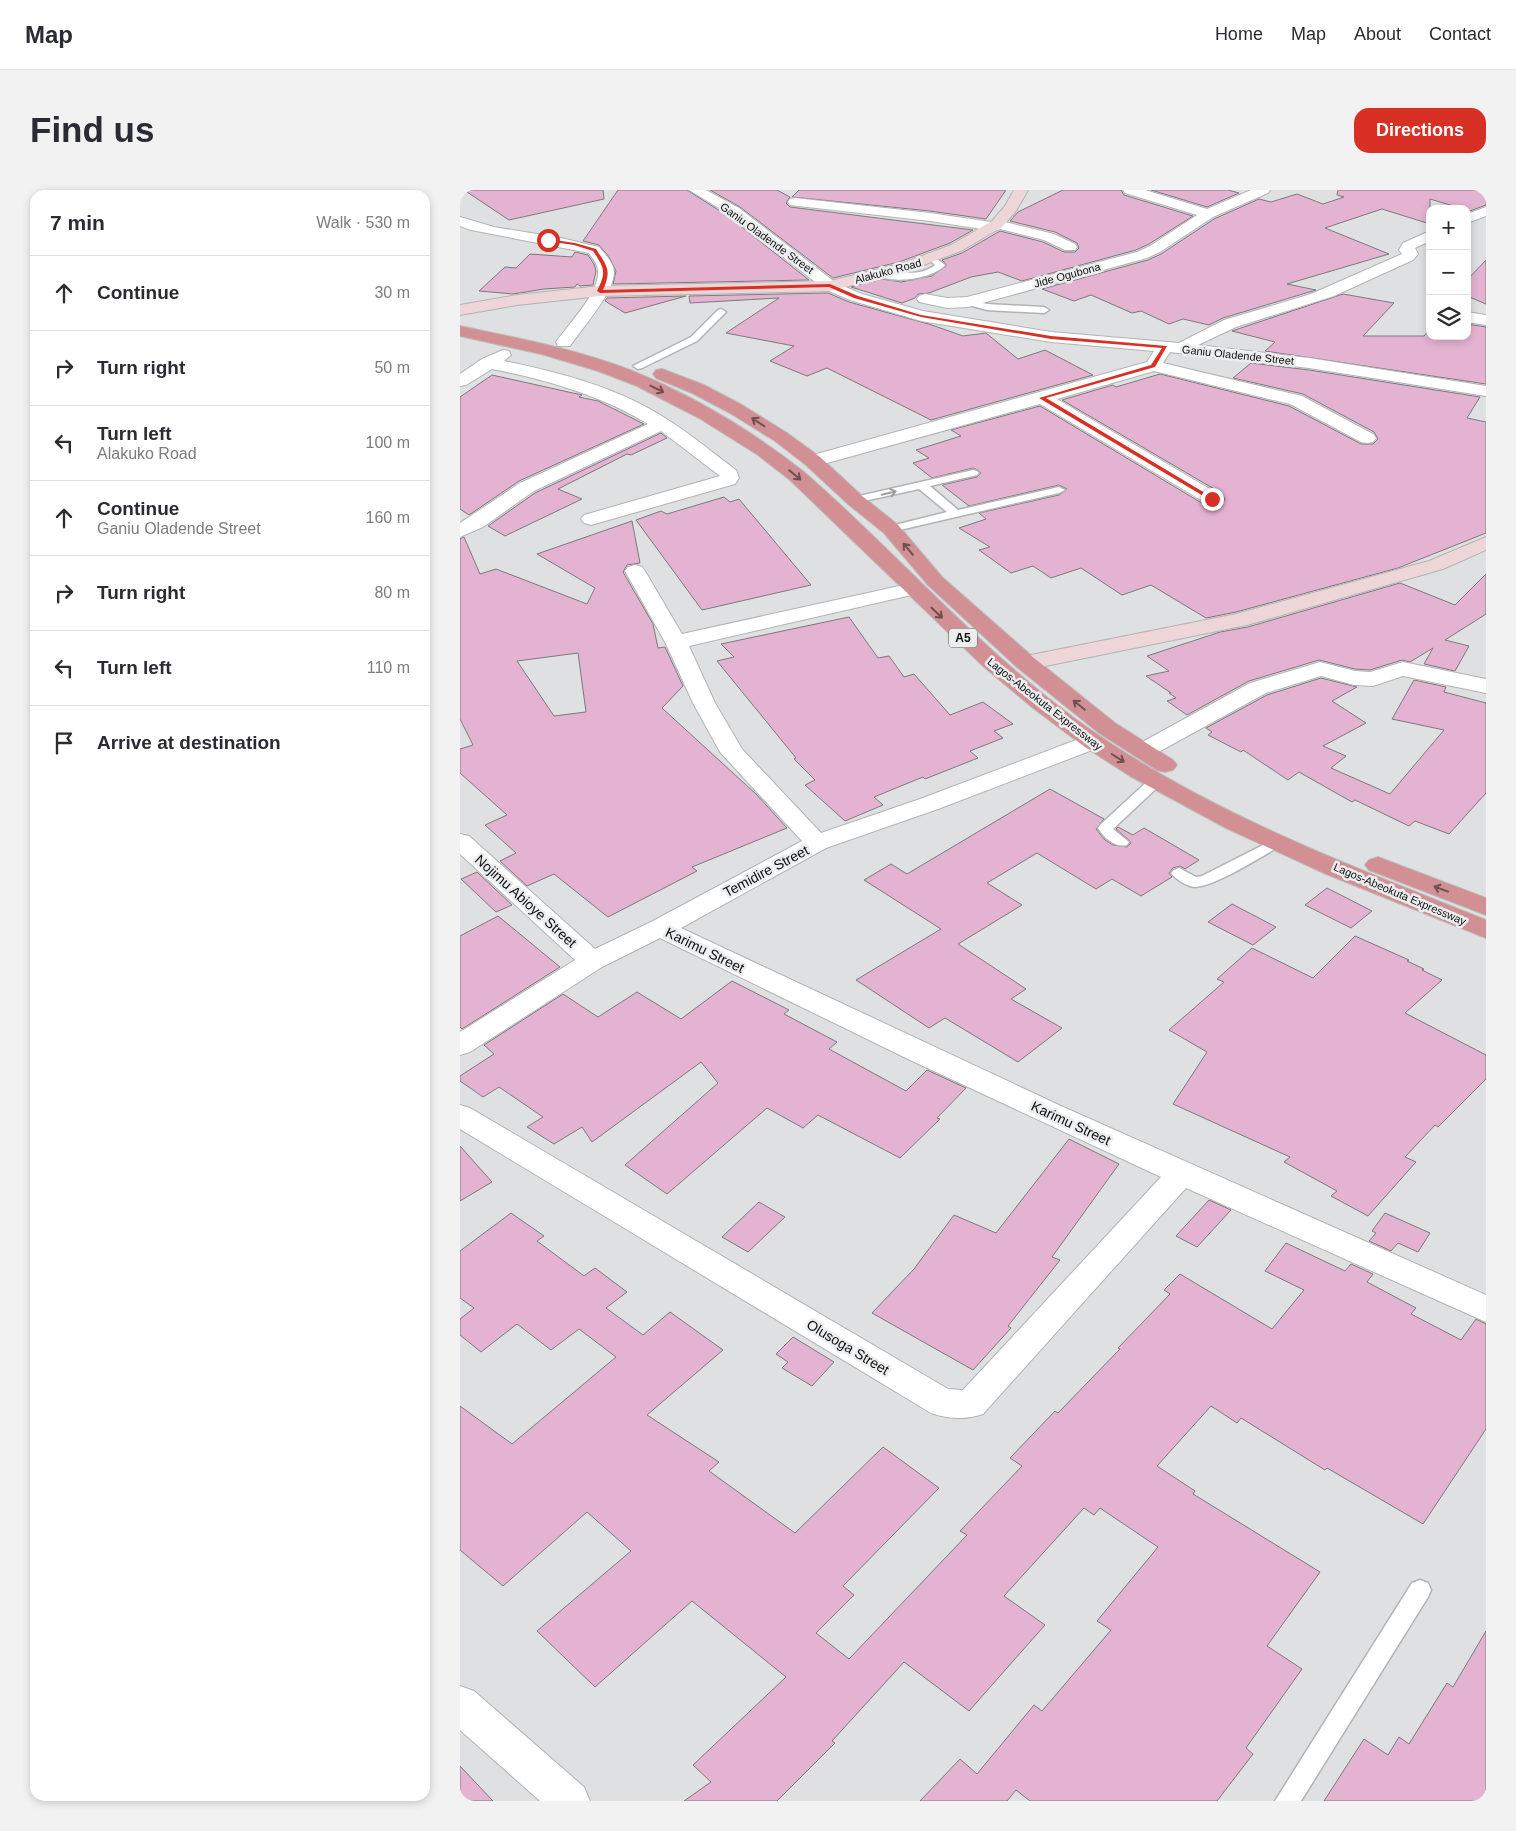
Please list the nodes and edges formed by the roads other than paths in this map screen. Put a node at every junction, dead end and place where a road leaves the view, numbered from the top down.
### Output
1 (696, 190) edge
2 (1021, 190) edge
3 (1130, 190) edge
4 (1263, 190) edge
5 (796, 202) dead end
6 (1486, 211) edge
7 (1208, 214) junction
8 (1471, 217) edge
9 (460, 221) edge
10 (996, 225) junction
11 (1426, 237) edge
12 (1070, 247) dead end
13 (830, 286) junction
14 (600, 291) junction
15 (856, 297) junction
16 (968, 302) junction
17 (460, 310) edge
18 (1044, 310) dead end
19 (721, 312) dead end
20 (1471, 317) edge
21 (460, 320) edge
22 (1486, 320) edge
23 (460, 331) edge
24 (564, 342) junction
25 (525, 345) junction
26 (1174, 348) junction
27 (488, 363) junction
28 (638, 366) junction
29 (1153, 366) junction
30 (1330, 366) junction
31 (460, 380) edge
32 (1486, 392) edge
33 (1042, 398) junction
34 (1296, 400) junction
35 (662, 424) junction
36 (1367, 438) dead end
37 (813, 461) junction
38 (973, 473) dead end
39 (922, 485) junction
40 (1059, 490) dead end
41 (1212, 499) dead end
42 (856, 500) junction
43 (956, 514) junction
44 (592, 520) dead end
45 (891, 529) junction
46 (460, 531) edge
47 (1486, 543) edge
48 (635, 571) dead end
49 (913, 589) junction
50 (676, 642) junction
51 (1026, 662) junction
52 (1486, 686) edge
53 (1092, 742) junction
54 (1144, 751) junction
55 (1156, 781) junction
56 (460, 841) edge
57 (1122, 842) dead end
58 (1277, 842) junction
59 (817, 843) junction
60 (1179, 873) dead end
61 (1486, 907) edge
62 (660, 928) junction
63 (1486, 930) edge
64 (592, 961) junction
65 (460, 1045) edge
66 (460, 1115) edge
67 (1182, 1173) junction
68 (1486, 1309) edge
69 (1420, 1590) dead end
70 (460, 1704) edge
71 (570, 1801) edge
72 (1287, 1801) edge

1 - 13 street, Ganiu Oladende Street
2 - 10 main road, Alakuko Road
3 - 7 street
4 - 7 street, Jide Ogubona
5 - 10 street
6 - 8 street
7 - 16 street, Jide Ogubona
9 - 14 street
10 - 12 street
10 - 13 main road, Alakuko Road
11 - 26 street
13 - 14 main road, Alakuko Road
13 - 15 street, Ganiu Oladende Street
14 - 17 main road, Alakuko Road
14 - 24 street
15 - 16 street, Jide Ogubona
15 - 26 street, Ganiu Oladende Street
16 - 18 lane
19 - 28 lane
20 - 22 street
21 - 24 highway, Lagos-Abeokuta Expressway / A5
23 - 25 highway, Lagos-Abeokuta Expressway / A5
24 - 28 highway, Lagos-Abeokuta Expressway / A5
25 - 27 street
25 -> 49 highway, Lagos-Abeokuta Expressway / A5
26 - 29 street
26 - 30 street, Ganiu Oladende Street
27 - 31 street
27 - 35 street
37 -> 28 highway, Lagos-Abeokuta Expressway / A5
29 - 33 street
29 - 34 street
30 - 32 street, Ganiu Oladende Street
30 - 34 street
33 - 37 street
33 - 41 street
34 - 36 street
35 - 44 street
35 - 46 street
37 - 42 highway, Lagos-Abeokuta Expressway / A5
38 - 39 lane
42 -> 39 lane
39 - 43 lane
40 - 43 lane
42 - 45 highway, Lagos-Abeokuta Expressway / A5
43 - 45 lane
51 -> 45 highway, Lagos-Abeokuta Expressway / A5
47 - 51 main road
48 - 50 street
49 - 50 street
49 -> 53 highway, Lagos-Abeokuta Expressway / A5
50 - 59 street
54 -> 51 highway, Lagos-Abeokuta Expressway / A5
52 - 54 street
53 -> 55 highway, Lagos-Abeokuta Expressway / A5
53 - 59 street, Temidire Street
61 -> 54 highway, Lagos-Abeokuta Expressway / A5
55 - 57 lane
55 - 58 highway, Lagos-Abeokuta Expressway / A5
56 - 64 street, Nojimu Abioye Street
58 - 60 lane
58 - 63 highway, Lagos-Abeokuta Expressway / A5
59 - 62 street, Temidire Street
62 - 64 street, Temidire Street
62 - 67 street, Karimu Street
64 - 65 street, Temidire Street
66 - 67 street, Olusoga Street
67 - 68 street, Karimu Street
69 - 72 lane
70 - 71 street

